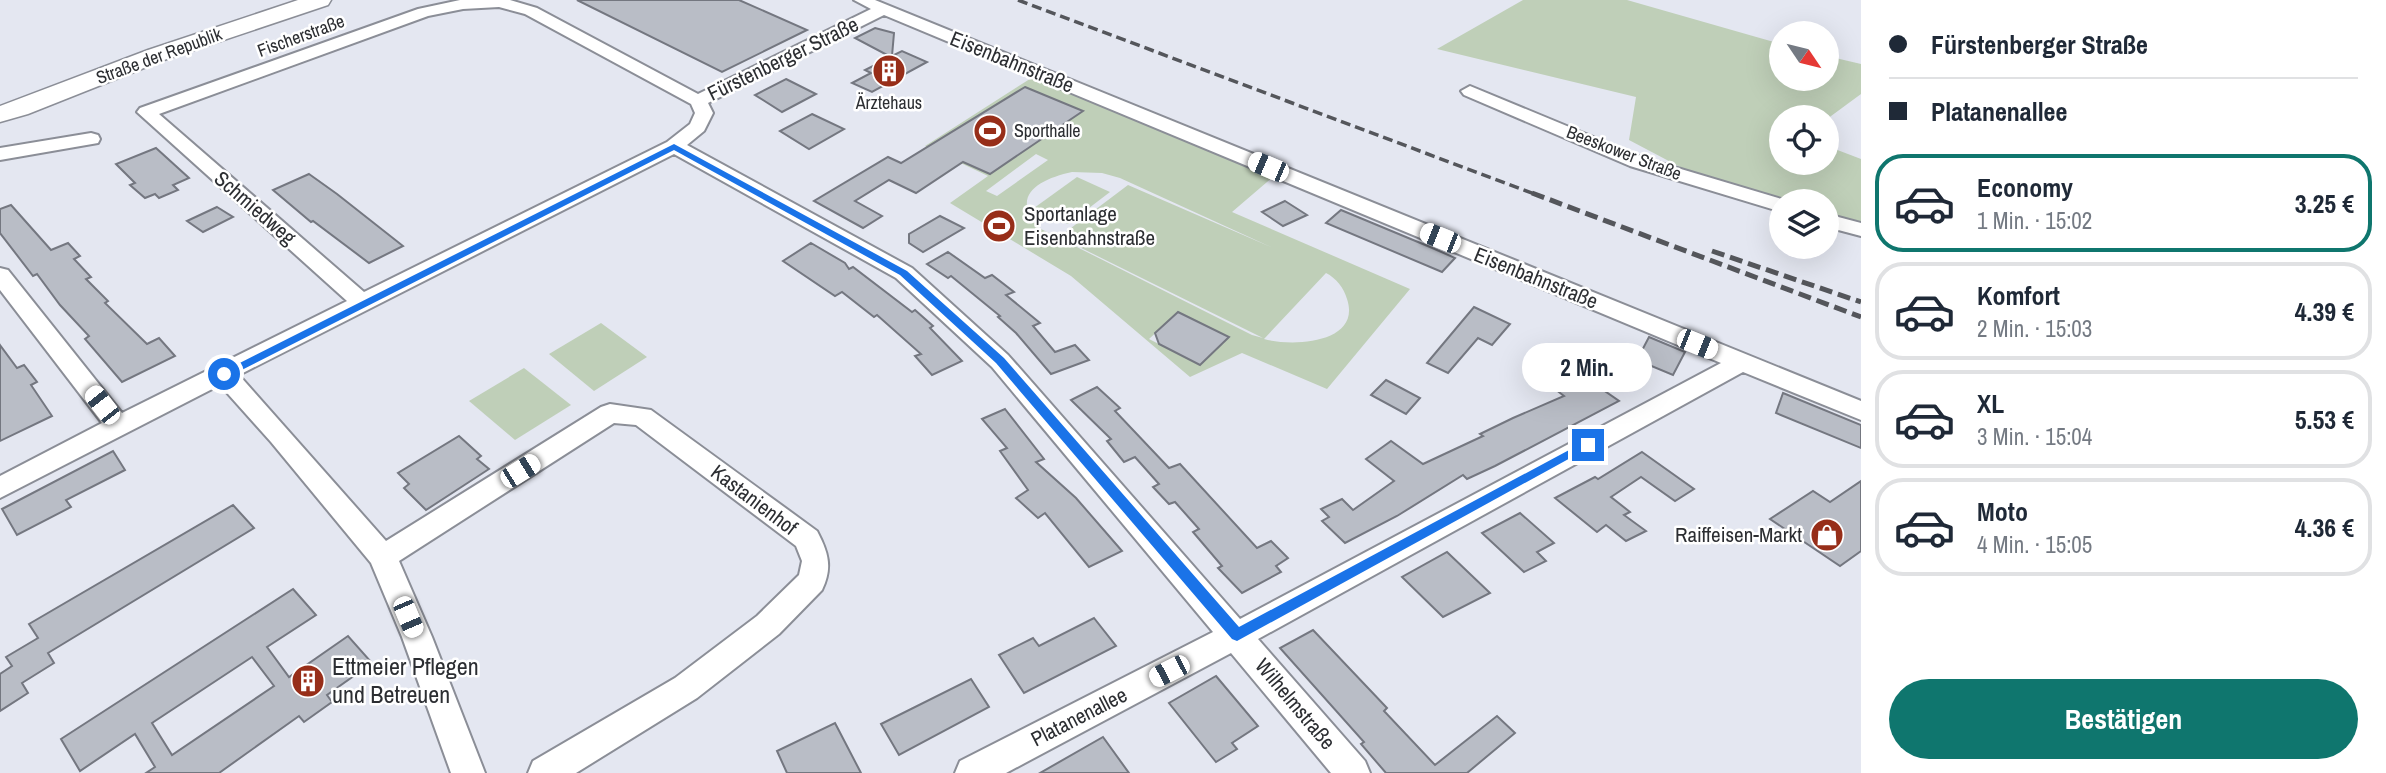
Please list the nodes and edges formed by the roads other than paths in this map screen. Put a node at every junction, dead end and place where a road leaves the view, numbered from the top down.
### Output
1 (320, 0) edge
2 (862, 0) edge
3 (884, 9) junction
4 (1470, 91) dead end
5 (698, 101) junction
6 (146, 112) joint
7 (0, 114) edge
8 (91, 139) dead end
9 (674, 146) junction
10 (0, 154) edge
11 (38, 165) dead end
12 (0, 170) edge
13 (1769, 202) edge
14 (1839, 224) edge
15 (1861, 230) edge
16 (0, 275) edge
17 (364, 304) junction
18 (1742, 362) junction
19 (224, 374) junction
20 (1861, 411) edge
21 (118, 426) junction
22 (0, 488) edge
23 (383, 557) junction
24 (1237, 635) junction
25 (468, 773) edge
26 (545, 773) edge
27 (972, 773) edge
28 (1353, 773) edge

1 - 7 main road, Straße der Republik
2 - 3 street, Eisenbahnstraße
3 - 5 street, Fürstenberger Straße
3 - 18 street, Eisenbahnstraße
4 - 13 street, Beeskower Straße
5 - 6 street, Fischerstraße
5 - 9 street, Fürstenberger Straße
6 - 17 street, Schmiedweg
8 - 10 street
9 - 17 street, Fürstenberger Straße
9 - 24 street, Wilhelmstraße
11 - 12 street
14 - 15 street
16 - 21 street
17 - 19 street, Fürstenberger Straße
18 - 20 street, Eisenbahnstraße
18 - 24 street, Platanenallee
19 - 21 street, Fürstenberger Straße
19 - 23 street
21 - 22 street, Fürstenberger Straße
23 - 25 street
23 - 26 street, Kastanienhof
24 - 27 street, Platanenallee
24 - 28 street, Wilhelmstraße

